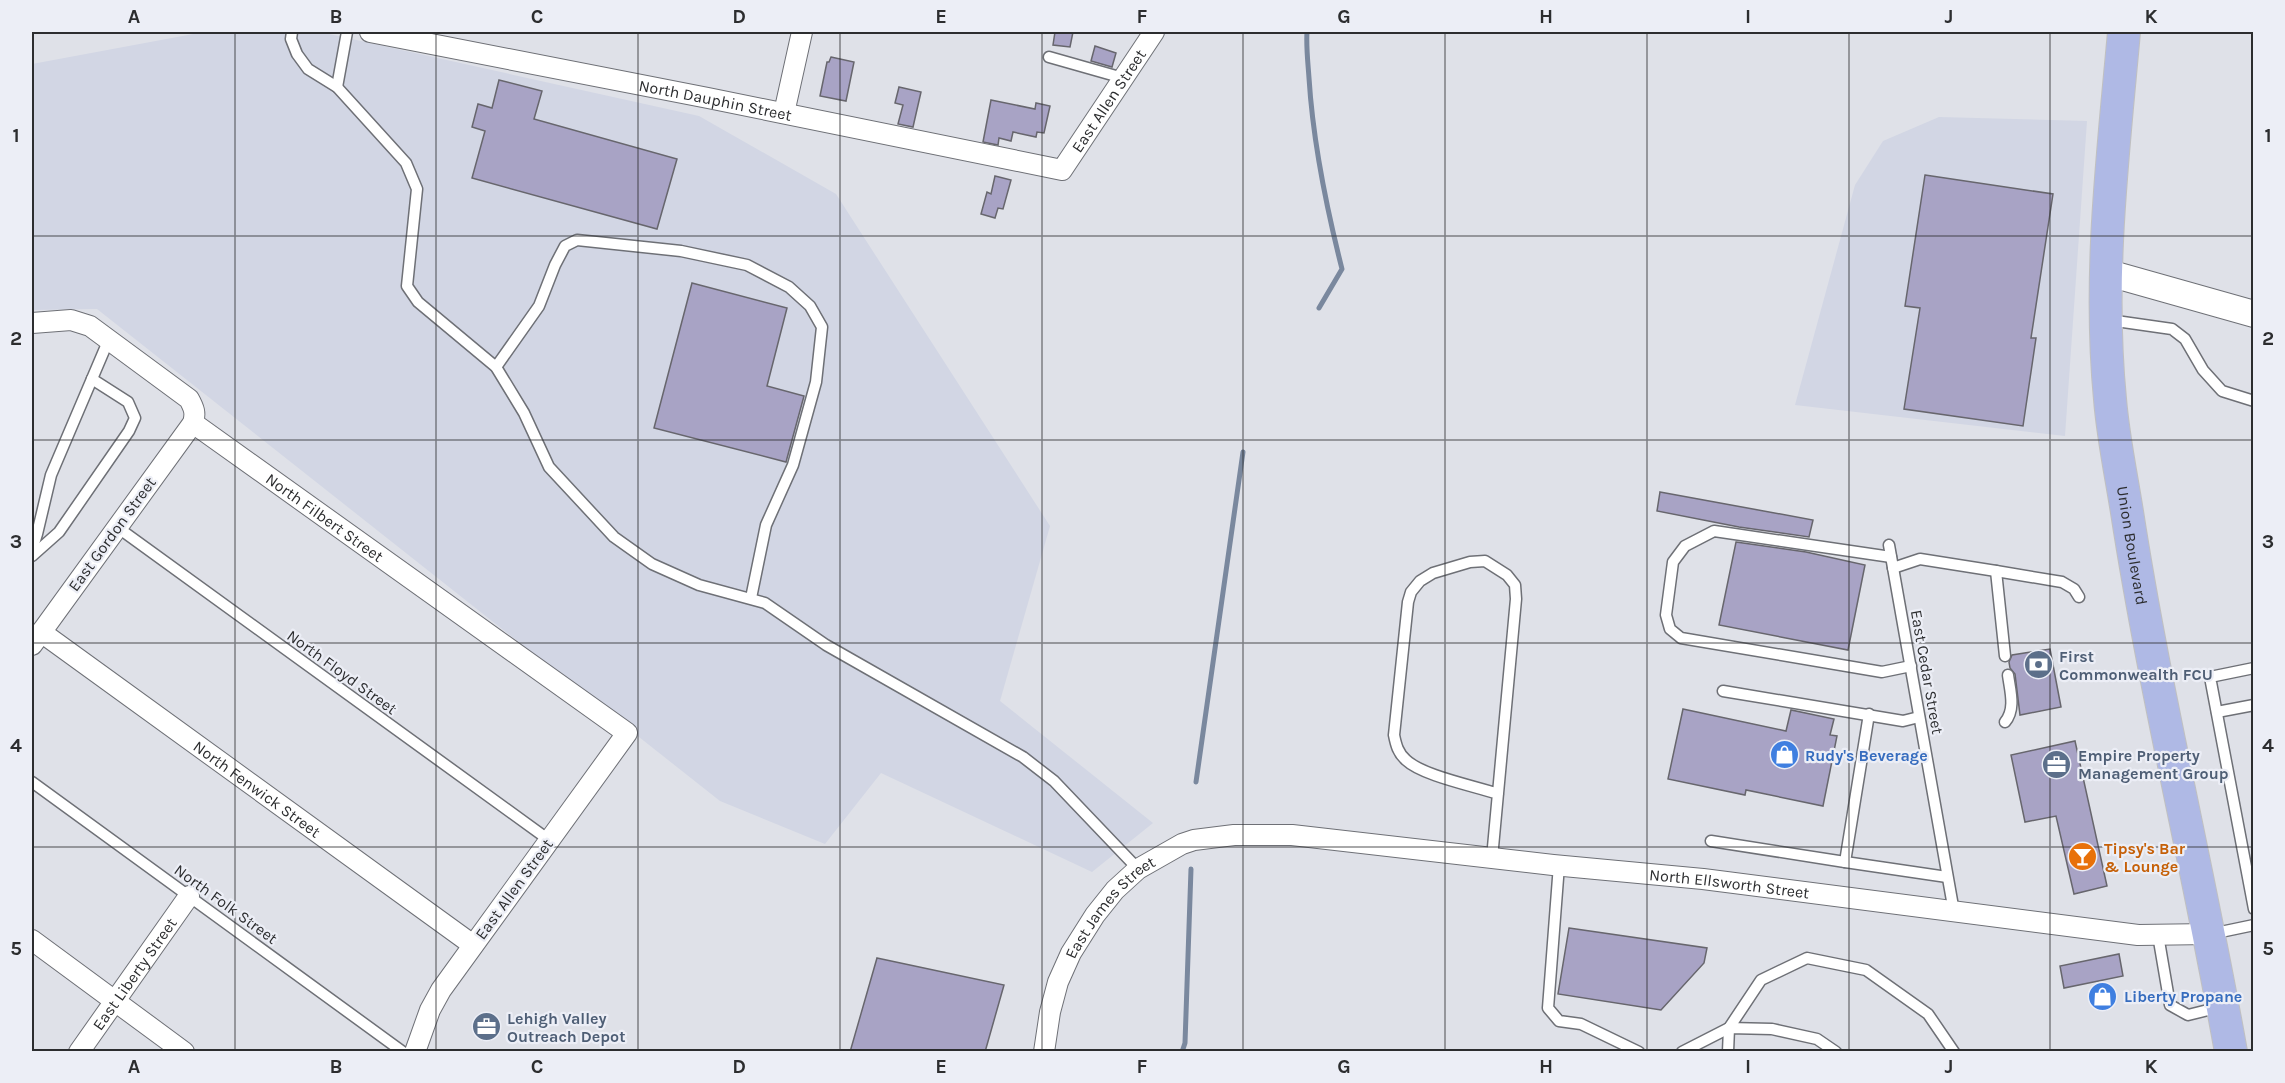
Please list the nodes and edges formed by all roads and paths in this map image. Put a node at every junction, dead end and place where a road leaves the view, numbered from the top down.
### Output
1 (292, 32) edge
2 (348, 32) edge
3 (370, 32) edge
4 (802, 32) edge
5 (1154, 32) edge
6 (2124, 32) edge
7 (1048, 57) dead end
8 (1122, 78) junction
9 (337, 87) junction
10 (784, 113) junction
11 (1062, 170) joint
12 (2105, 272) junction
13 (2253, 314) edge
14 (2106, 319) junction
15 (32, 324) edge
16 (109, 339) junction
17 (496, 368) junction
18 (92, 379) junction
19 (2253, 401) edge
20 (193, 423) junction
21 (117, 527) junction
22 (1889, 545) dead end
23 (32, 550) edge
24 (32, 556) edge
25 (1892, 562) junction
26 (1996, 571) junction
27 (2079, 597) dead end
28 (751, 598) junction
29 (35, 634) edge
30 (2005, 656) dead end
31 (1911, 666) junction
32 (2253, 668) edge
33 (2008, 675) dead end
34 (1723, 690) dead end
35 (2253, 705) edge
36 (2217, 712) junction
37 (1869, 714) junction
38 (1920, 717) junction
39 (2005, 722) dead end
40 (627, 734) joint
41 (32, 782) edge
42 (1498, 794) junction
43 (1247, 834) joint
44 (549, 840) junction
45 (1711, 841) dead end
46 (1492, 858) junction
47 (1845, 862) junction
48 (1559, 865) junction
49 (1138, 869) junction
50 (1947, 877) junction
51 (189, 896) junction
52 (2253, 909) edge
53 (1954, 912) junction
54 (2253, 925) edge
55 (2158, 934) junction
56 (2210, 934) junction
57 (32, 940) edge
58 (473, 945) junction
59 (116, 1001) junction
60 (2223, 1006) junction
61 (1729, 1028) junction
62 (79, 1052) edge
63 (184, 1052) edge
64 (404, 1052) edge
65 (415, 1052) edge
66 (1044, 1052) edge
67 (1639, 1052) edge
68 (1682, 1052) edge
69 (1728, 1052) edge
70 (1836, 1052) edge
71 (1954, 1052) edge
72 (2231, 1052) edge

1 - 9 lane
2 - 9 lane
3 - 10 street, North Dauphin Street
4 - 10 street
5 - 8 street, East Allen Street
6 - 12 main road, Union Boulevard
7 - 8 lane
8 - 11 street, East Allen Street
9 - 17 lane
10 - 11 street, North Dauphin Street
12 - 13 street
12 - 14 main road, Union Boulevard
14 - 19 lane
14 - 56 main road, Union Boulevard
15 - 16 street
16 - 18 lane
16 - 20 street
17 - 28 lane
17 - 28 lane
18 - 23 lane
18 - 24 lane
20 - 21 street, East Gordon Street
20 - 40 street, North Filbert Street
21 - 29 street, East Gordon Street
21 - 44 lane, North Floyd Street
22 - 25 lane, East Cedar Street
25 - 26 lane
25 - 31 lane, East Cedar Street
25 - 31 lane
26 - 27 lane
26 - 30 lane
28 - 49 lane
29 - 58 street, North Fenwick Street
31 - 38 lane, East Cedar Street
32 - 36 lane
33 - 39 lane
34 - 37 lane
35 - 36 lane
36 - 52 lane
37 - 38 lane
37 - 47 lane
38 - 50 lane, East Cedar Street
40 - 44 street, East Allen Street
41 - 51 lane, North Folk Street
42 - 42 lane
42 - 46 lane
43 - 46 street, North Ellsworth Street
43 - 49 street, East James Street
44 - 58 street, East Allen Street
45 - 47 lane
46 - 48 street, North Ellsworth Street
47 - 50 lane
48 - 53 street, North Ellsworth Street
48 - 67 lane
49 - 66 street, East James Street
50 - 53 lane, East Cedar Street
51 - 59 street, East Liberty Street
51 - 64 lane, North Folk Street
53 - 55 street, North Ellsworth Street
54 - 56 lane
55 - 56 street, North Ellsworth Street
55 - 60 lane
56 - 60 main road, Union Boulevard
57 - 59 street
58 - 65 street, East Allen Street
59 - 62 street, East Liberty Street
59 - 63 street
60 - 72 main road, Union Boulevard
61 - 68 lane
61 - 69 lane
61 - 70 lane
61 - 71 lane

